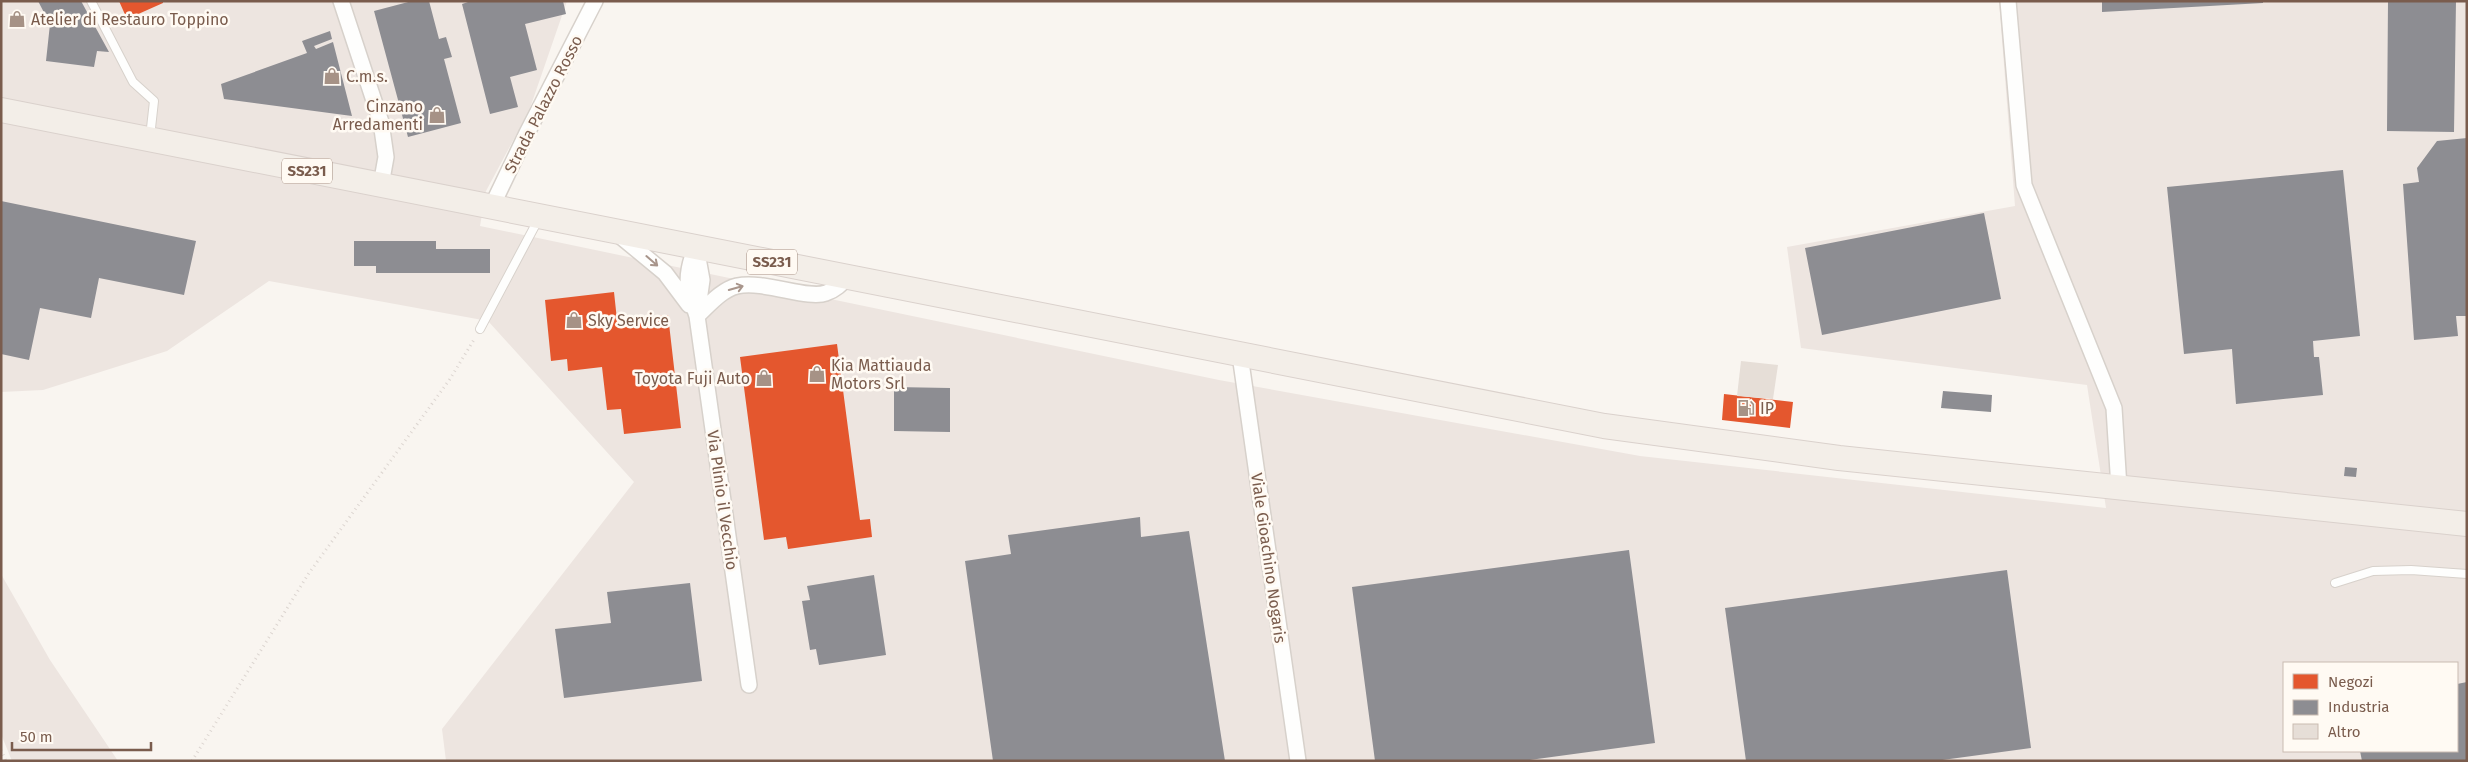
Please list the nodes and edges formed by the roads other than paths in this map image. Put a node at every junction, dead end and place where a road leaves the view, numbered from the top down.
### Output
1 (90, 1) edge
2 (342, 1) edge
3 (596, 1) edge
4 (2008, 1) edge
5 (1, 110) edge
6 (150, 140) junction
7 (381, 185) junction
8 (492, 206) junction
9 (540, 215) junction
10 (613, 231) junction
11 (696, 247) junction
12 (848, 277) junction
13 (697, 316) junction
14 (480, 329) road end
15 (1240, 355) junction
16 (2119, 488) junction
17 (2467, 524) edge
18 (2467, 574) edge
19 (2335, 583) dead end
20 (749, 685) dead end
21 (1298, 761) edge

1 - 6 lane
2 - 7 street
3 - 8 street, Strada Palazzo Rosso
4 - 16 street
5 - 6 main road, SS231
6 - 7 main road, SS231
7 - 8 main road, SS231
8 - 9 main road, SS231
9 - 10 main road, SS231
9 - 14 lane
10 - 11 main road, SS231
10 -> 13 street, Via Plinio il Vecchio
11 - 12 main road, SS231
11 - 13 street, Via Plinio il Vecchio
13 -> 12 street
12 - 15 main road
13 - 20 street, Via Plinio il Vecchio
15 - 16 main road
15 - 21 street, Viale Gioachino Nogaris
16 - 17 main road
18 - 19 lane

